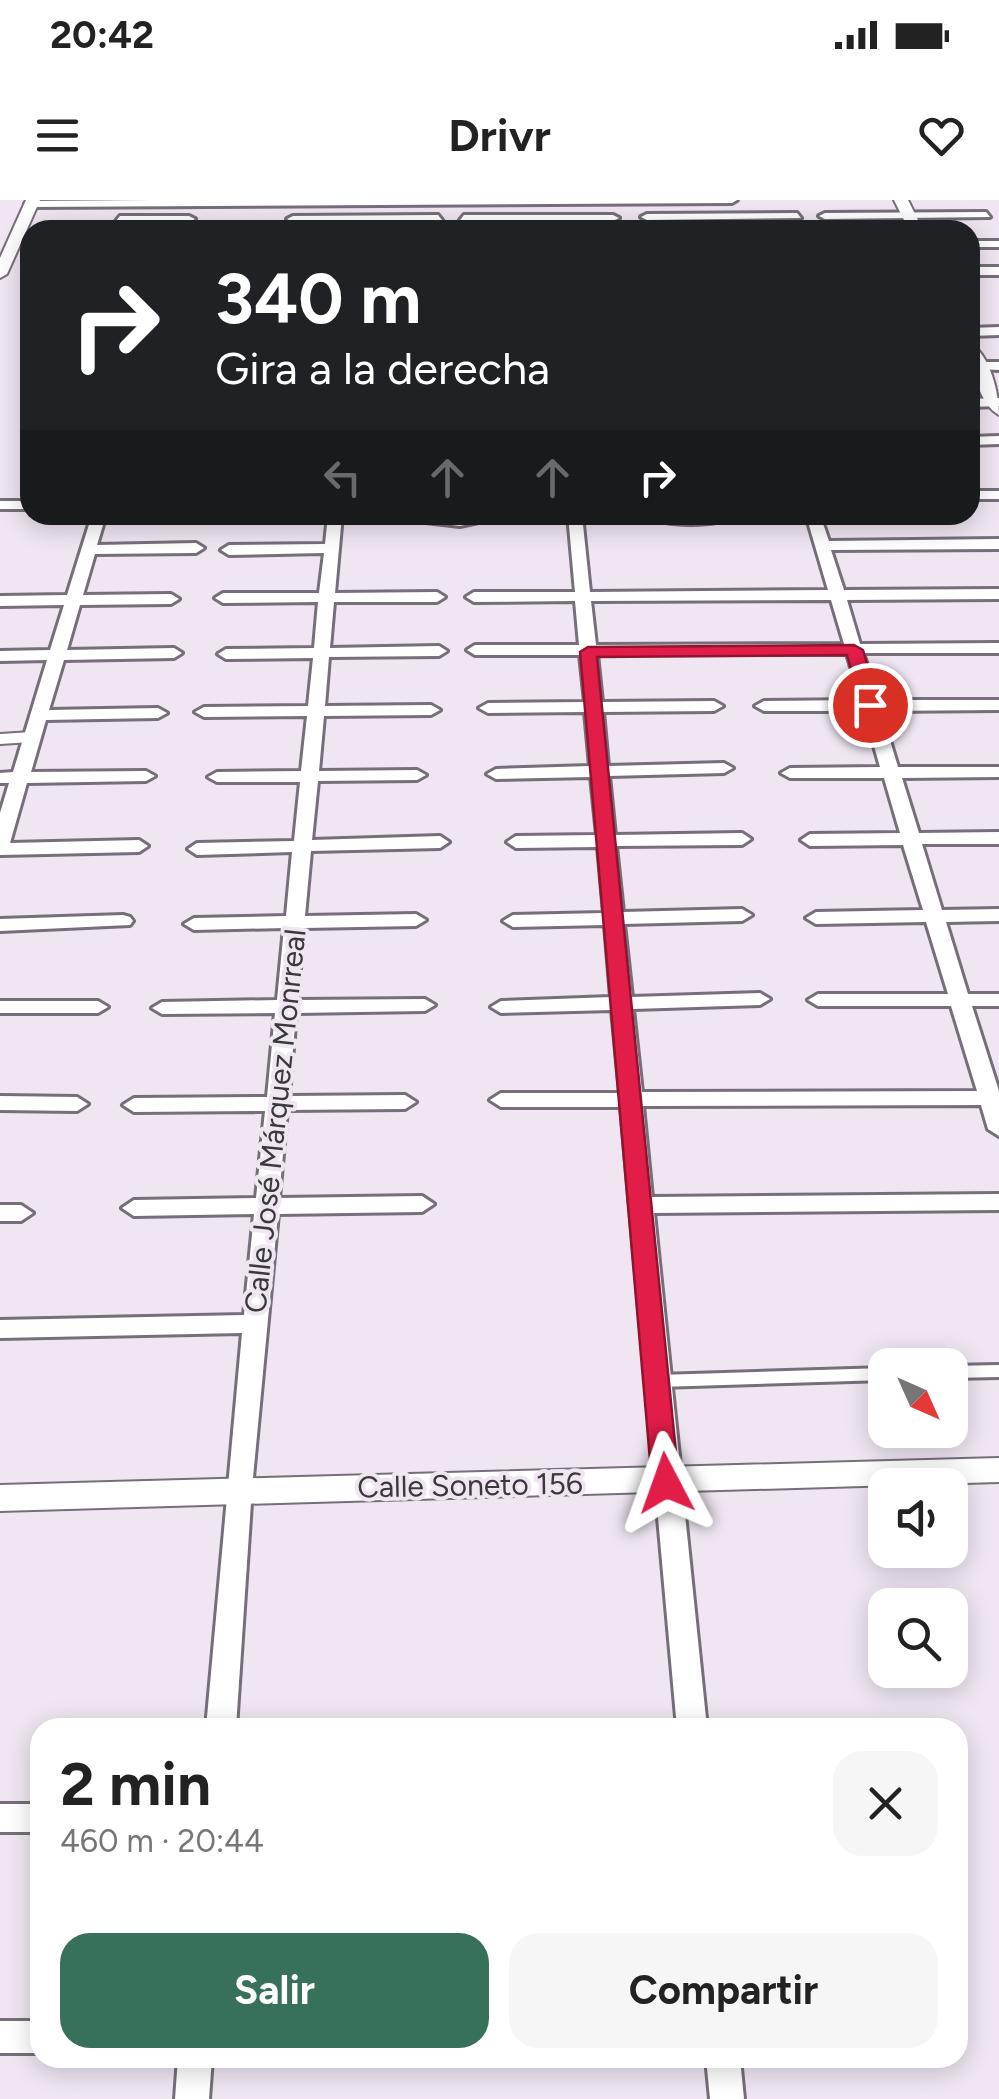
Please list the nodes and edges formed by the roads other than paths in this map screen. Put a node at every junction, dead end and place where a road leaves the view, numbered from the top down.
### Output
1 (132, 200) edge
2 (580, 200) edge
3 (732, 200) edge
4 (546, 201) edge
5 (32, 202) edge
6 (372, 202) edge
7 (194, 203) junction
8 (147, 204) junction
9 (986, 215) dead end
10 (736, 216) junction
11 (798, 216) dead end
12 (825, 216) dead end
13 (438, 218) dead end
14 (464, 218) dead end
15 (613, 218) dead end
16 (648, 218) dead end
17 (120, 219) dead end
18 (293, 219) dead end
19 (131, 220) edge
20 (189, 220) edge
21 (308, 220) edge
22 (415, 220) edge
23 (492, 220) edge
24 (591, 220) edge
25 (737, 220) edge
26 (875, 220) edge
27 (940, 220) edge
28 (20, 229) edge
29 (0, 274) edge
30 (980, 370) edge
31 (998, 405) edge
32 (96, 525) edge
33 (334, 525) edge
34 (576, 525) edge
35 (816, 525) edge
36 (999, 544) edge
37 (822, 546) junction
38 (196, 548) dead end
39 (332, 548) junction
40 (88, 550) junction
41 (228, 550) dead end
42 (999, 594) edge
43 (838, 595) junction
44 (437, 597) dead end
45 (474, 597) dead end
46 (171, 598) dead end
47 (223, 598) dead end
48 (327, 598) junction
49 (583, 598) junction
50 (0, 601) edge
51 (73, 601) junction
52 (999, 648) edge
53 (439, 650) dead end
54 (474, 650) dead end
55 (854, 650) junction
56 (174, 652) dead end
57 (588, 652) junction
58 (226, 654) dead end
59 (321, 654) junction
60 (0, 656) edge
61 (56, 656) junction
62 (870, 705) junction
63 (999, 705) edge
64 (594, 706) junction
65 (714, 706) dead end
66 (764, 706) dead end
67 (488, 708) dead end
68 (316, 709) junction
69 (432, 710) dead end
70 (204, 712) dead end
71 (158, 713) dead end
72 (38, 715) junction
73 (32, 737) junction
74 (0, 739) edge
75 (724, 768) dead end
76 (600, 772) junction
77 (999, 772) edge
78 (790, 773) dead end
79 (496, 774) dead end
80 (891, 774) junction
81 (309, 775) junction
82 (416, 775) dead end
83 (146, 776) dead end
84 (10, 778) edge
85 (217, 778) dead end
86 (999, 838) edge
87 (742, 839) dead end
88 (911, 839) junction
89 (810, 840) dead end
90 (607, 841) junction
91 (440, 842) dead end
92 (516, 842) dead end
93 (0, 846) edge
94 (139, 846) dead end
95 (302, 847) junction
96 (197, 850) dead end
97 (742, 915) dead end
98 (934, 915) junction
99 (999, 915) edge
100 (816, 918) dead end
101 (416, 920) dead end
102 (615, 920) junction
103 (123, 921) dead end
104 (513, 921) dead end
105 (295, 923) junction
106 (194, 924) dead end
107 (0, 925) edge
108 (760, 999) dead end
109 (959, 999) junction
110 (818, 1000) dead end
111 (999, 1000) edge
112 (623, 1003) junction
113 (425, 1005) dead end
114 (0, 1007) edge
115 (98, 1007) dead end
116 (501, 1007) dead end
117 (162, 1008) dead end
118 (286, 1008) junction
119 (632, 1098) junction
120 (994, 1098) edge
121 (500, 1100) dead end
122 (277, 1101) junction
123 (405, 1102) dead end
124 (0, 1103) edge
125 (78, 1104) dead end
126 (134, 1105) dead end
127 (999, 1129) edge
128 (999, 1202) edge
129 (268, 1204) junction
130 (422, 1204) dead end
131 (643, 1204) junction
132 (134, 1208) dead end
133 (256, 1324) junction
134 (0, 1330) edge
135 (999, 1371) edge
136 (968, 1372) edge
137 (868, 1375) edge
138 (659, 1382) junction
139 (999, 1470) edge
140 (666, 1483) junction
141 (240, 1488) junction
142 (0, 1498) edge
143 (222, 1718) edge
144 (691, 1718) edge
145 (0, 1818) edge
146 (30, 1818) edge
147 (30, 2036) edge
148 (0, 2038) edge
149 (194, 2068) edge
150 (724, 2068) edge
151 (192, 2099) edge
152 (727, 2099) edge

1 - 8 street
2 - 3 street
2 - 4 street
3 - 10 street
4 - 6 street
5 - 8 street
6 - 7 street
7 - 8 street
7 - 20 street
9 - 27 street
10 - 11 street
10 - 16 street
10 - 25 street
12 - 26 street
13 - 22 street
14 - 23 street
15 - 24 street
17 - 19 street
18 - 21 street
28 - 29 street
30 - 31 street
32 - 40 street
33 - 39 street, Calle José Márquez Monrreal
34 - 49 street
35 - 37 street
36 - 37 street
37 - 43 street
38 - 40 street
39 - 41 street
39 - 48 street, Calle José Márquez Monrreal
40 - 51 street
42 - 43 street
43 - 49 street
43 - 55 street
44 - 48 street
45 - 49 street
46 - 51 street
47 - 48 street
48 - 59 street, Calle José Márquez Monrreal
49 - 57 street
50 - 51 street
51 - 61 street
52 - 55 street
53 - 59 street
54 - 57 street
55 - 57 street
55 - 62 street
56 - 61 street
57 - 64 street
58 - 59 street
59 - 68 street, Calle José Márquez Monrreal
60 - 61 street
61 - 72 street
62 - 63 street
62 - 66 street
62 - 80 street
64 - 65 street
64 - 67 street
64 - 76 street
68 - 69 street
68 - 70 street
68 - 81 street, Calle José Márquez Monrreal
71 - 72 street
72 - 73 street
73 - 74 lane
73 - 84 street
75 - 76 street
76 - 79 street
76 - 90 street
77 - 80 street
78 - 80 street
80 - 88 street
81 - 82 street
81 - 85 street
81 - 95 street, Calle José Márquez Monrreal
83 - 84 street
84 - 93 street
86 - 88 street
87 - 90 street
88 - 89 street
88 - 98 street
90 - 92 street
90 - 102 street
91 - 95 street
93 - 94 street
95 - 96 street
95 - 105 street, Calle José Márquez Monrreal
97 - 102 street
98 - 99 street
98 - 100 street
98 - 109 street
101 - 105 street
102 - 104 street
102 - 112 street
103 - 107 street
105 - 106 street
105 - 118 street, Calle José Márquez Monrreal
108 - 112 street
109 - 110 street
109 - 111 street
109 - 120 street
112 - 116 street
112 - 119 street
113 - 118 street
114 - 115 street
117 - 118 street
118 - 122 street, Calle José Márquez Monrreal
119 - 120 street
119 - 121 street
119 - 131 street
120 - 127 street
122 - 123 street
122 - 126 street
122 - 129 street, Calle José Márquez Monrreal
124 - 125 street
128 - 131 street
129 - 130 street
129 - 132 street
129 - 133 street, Calle José Márquez Monrreal
131 - 138 street
133 - 134 street
133 - 141 street, Calle José Márquez Monrreal
135 - 136 lane
137 - 138 lane
138 - 140 street
139 - 140 street, Calle Soneto 156
140 - 141 street, Calle Soneto 156
140 - 144 street
141 - 142 street, Calle Soneto 156
141 - 143 street, Calle José Márquez Monrreal
145 - 146 street
147 - 148 street
149 - 151 street
150 - 152 street

